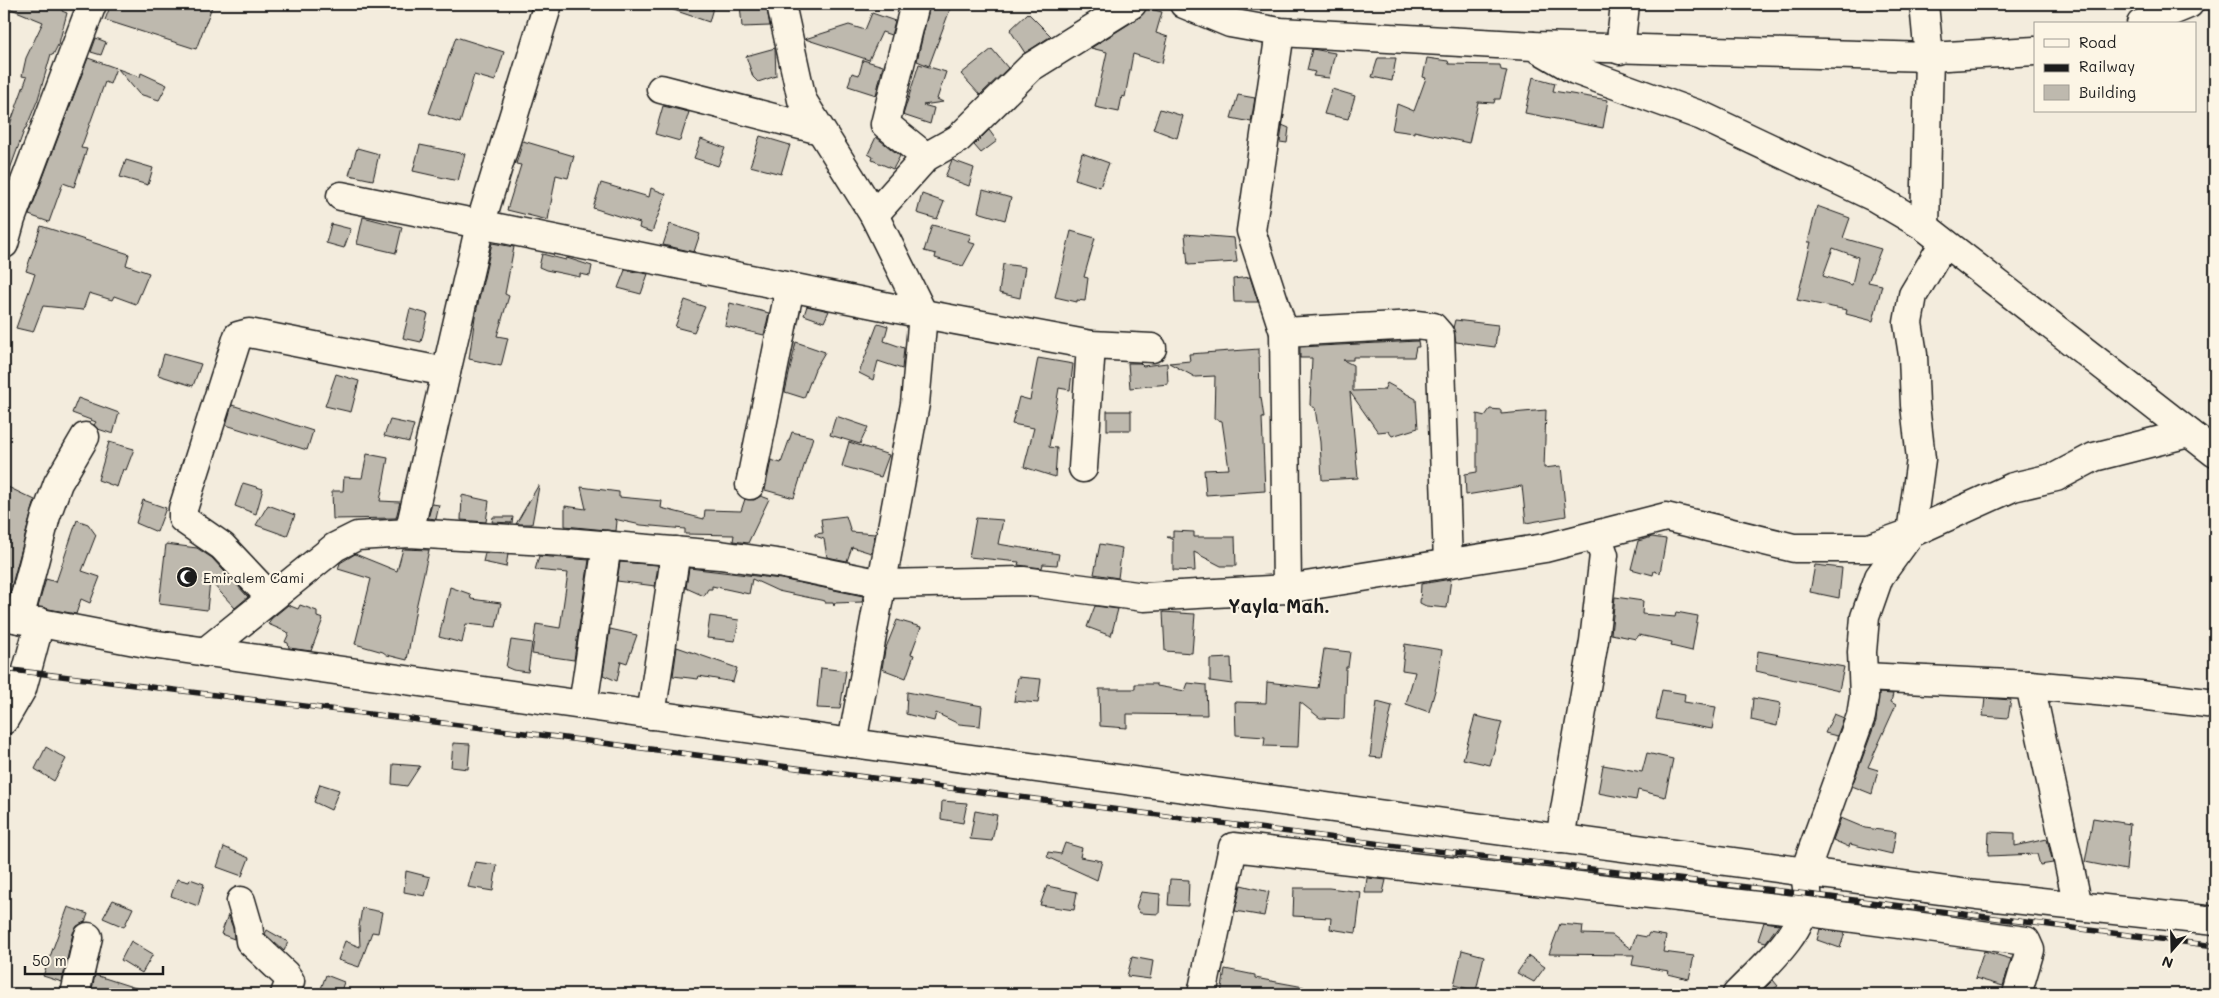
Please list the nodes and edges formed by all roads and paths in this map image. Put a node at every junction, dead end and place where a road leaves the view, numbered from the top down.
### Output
1 (92, 4) edge
2 (548, 4) edge
3 (781, 4) edge
4 (915, 4) edge
5 (1132, 4) edge
6 (1184, 4) edge
7 (1625, 4) edge
8 (1924, 4) edge
9 (2189, 4) edge
10 (2146, 22) edge
11 (1280, 32) junction
12 (1534, 46) junction
13 (1620, 50) junction
14 (2034, 51) edge
15 (1929, 57) junction
16 (661, 89) dead end
17 (820, 130) junction
18 (926, 157) junction
19 (341, 196) dead end
20 (874, 216) junction
21 (480, 225) junction
22 (1935, 235) junction
23 (4, 244) edge
24 (790, 287) junction
25 (923, 314) junction
26 (1284, 332) junction
27 (1091, 345) junction
28 (1152, 348) dead end
29 (446, 372) junction
30 (2190, 433) junction
31 (85, 437) dead end
32 (2215, 453) edge
33 (1083, 468) dead end
34 (750, 485) dead end
35 (409, 533) junction
36 (1911, 533) junction
37 (1597, 535) junction
38 (607, 545) junction
39 (676, 551) junction
40 (1448, 562) junction
41 (882, 584) junction
42 (1287, 589) junction
43 (271, 598) junction
44 (21, 619) edge
45 (205, 652) junction
46 (1864, 677) junction
47 (2030, 685) junction
48 (2215, 704) edge
49 (583, 705) junction
50 (651, 715) junction
51 (4, 720) edge
52 (852, 743) junction
53 (1560, 839) junction
54 (1805, 871) junction
55 (241, 901) dead end
56 (2078, 906) junction
57 (1802, 911) junction
58 (2215, 921) edge
59 (88, 936) dead end
60 (75, 994) edge
61 (285, 994) edge
62 (1202, 994) edge
63 (1737, 994) edge
64 (2017, 994) edge

1 - 23 street
2 - 21 street
3 - 17 street
4 - 18 street
5 - 18 street
6 - 11 street
7 - 13 street
8 - 15 street
9 - 10 street
11 - 12 street
11 - 26 street
12 - 13 street
12 - 22 street
13 - 15 street
14 - 15 street
15 - 22 street
16 - 17 street
17 - 20 street
18 - 20 street
19 - 21 street
20 - 25 street
21 - 24 street
21 - 29 street
22 - 30 street
22 - 36 street
24 - 25 street
24 - 34 street
25 - 27 street
25 - 41 street
26 - 40 street
26 - 42 street
27 - 28 street
27 - 33 street
29 - 35 street
29 - 43 street
30 - 32 street
30 - 36 street
31 - 44 street
35 - 38 street
35 - 43 street
36 - 37 street
36 - 46 street
37 - 40 street
37 - 53 street
38 - 39 street
38 - 49 street
39 - 41 street
39 - 50 street
40 - 42 street
41 - 42 street
41 - 52 street
43 - 45 street
44 - 45 street
44 - 51 street
45 - 49 street
46 - 47 street
46 - 54 street
47 - 48 street
47 - 56 street
49 - 50 street
50 - 52 street
52 - 53 street
53 - 54 street
54 - 56 street
54 - 57 street
55 - 61 street
56 - 58 street
57 - 62 street
57 - 63 street
57 - 64 street
59 - 60 street

